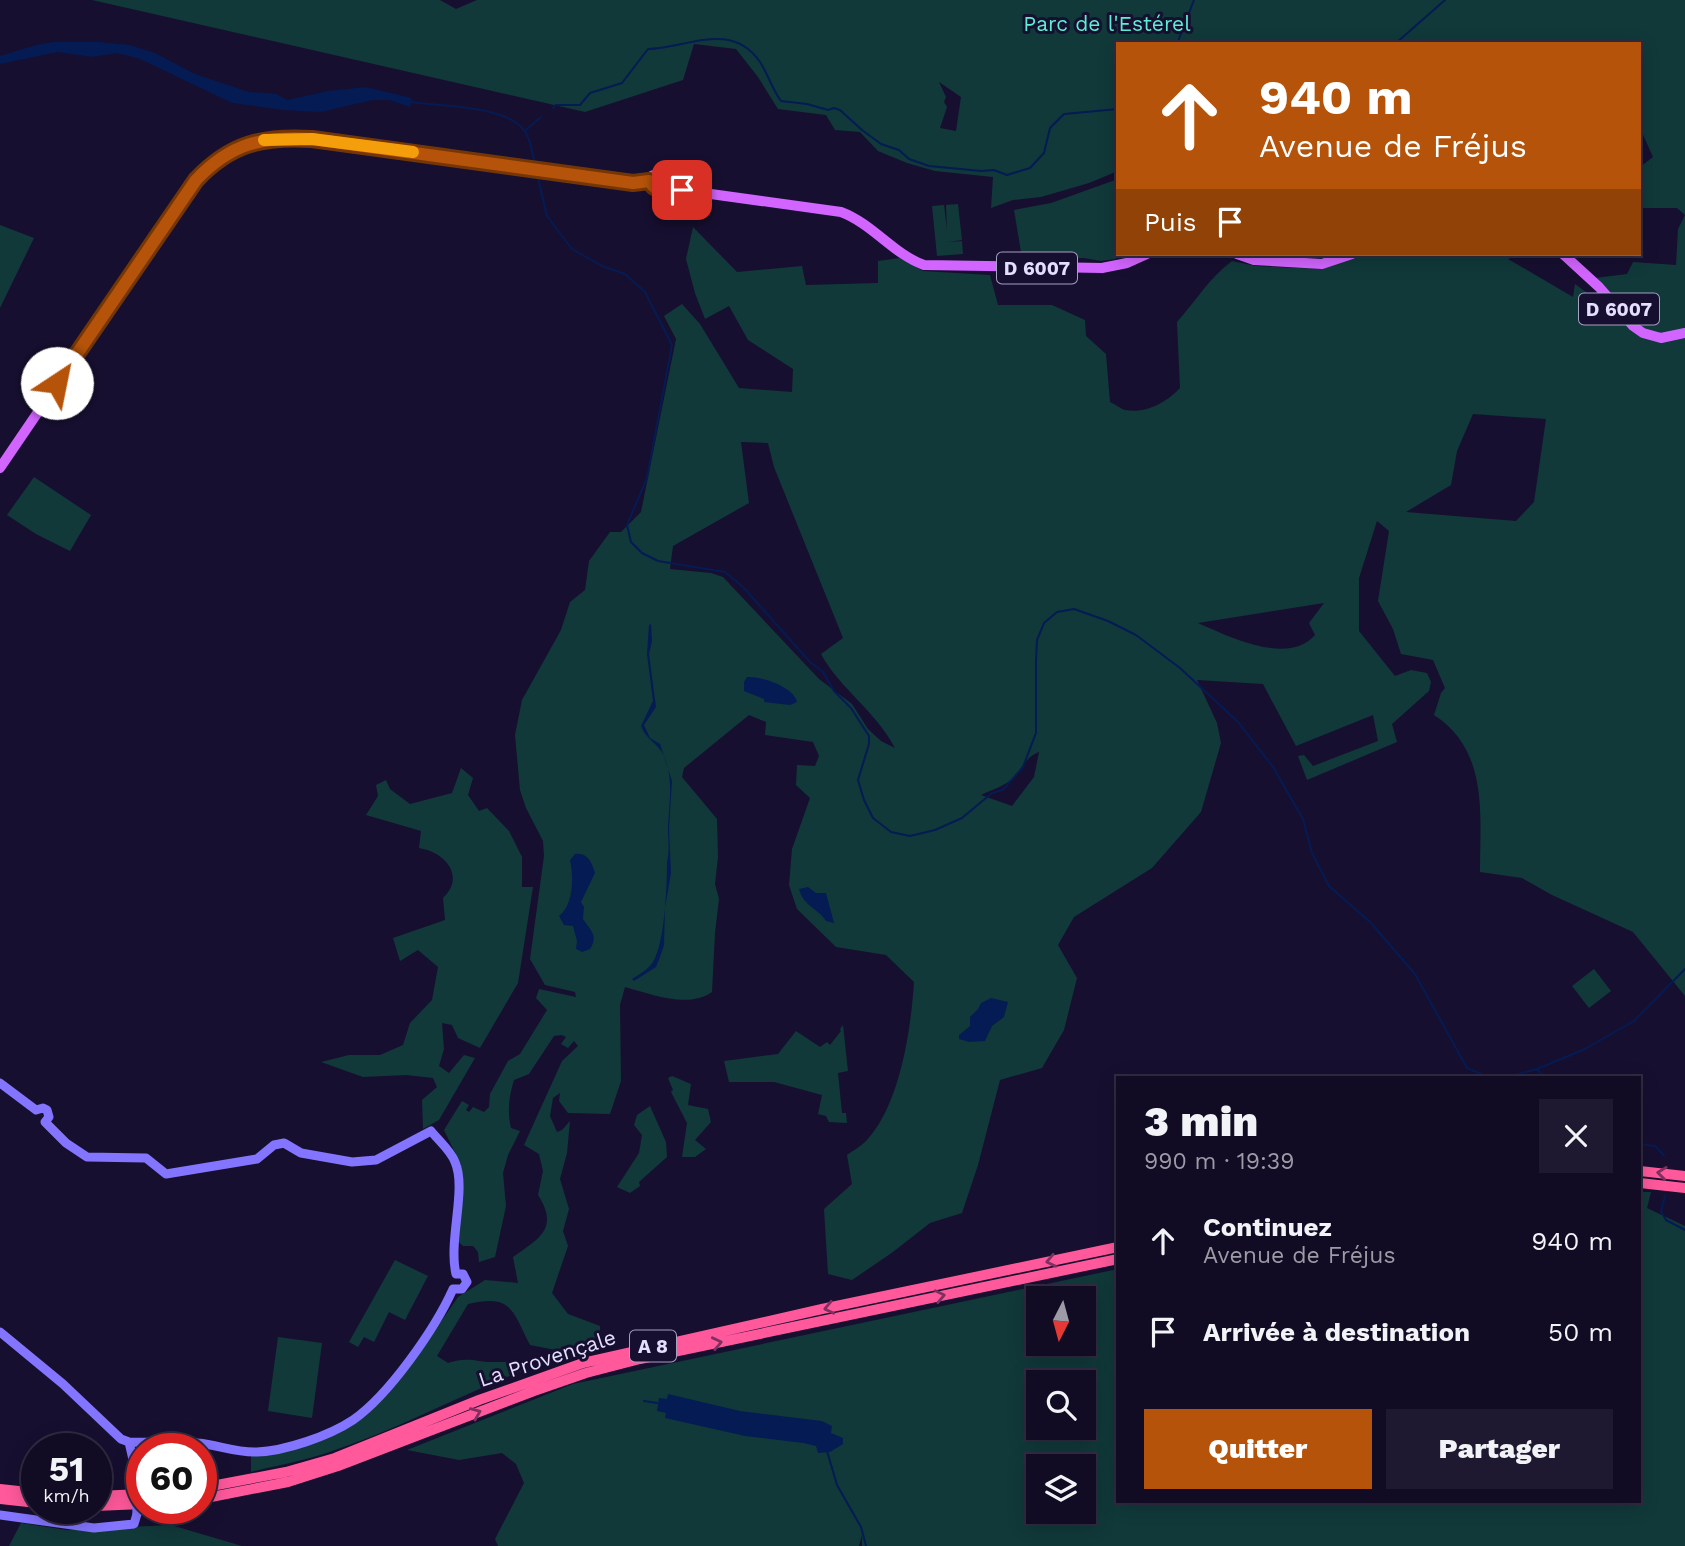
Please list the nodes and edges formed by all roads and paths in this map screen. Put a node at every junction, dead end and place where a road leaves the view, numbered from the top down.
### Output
1 (1143, 256) edge
2 (1243, 256) edge
3 (1346, 256) edge
4 (1565, 256) edge
5 (1685, 333) edge
6 (0, 468) edge
7 (0, 1083) edge
8 (1641, 1171) edge
9 (1685, 1176) edge
10 (1641, 1183) edge
11 (1685, 1188) edge
12 (1116, 1247) edge
13 (1116, 1259) edge
14 (0, 1332) edge
15 (126, 1441) edge
16 (217, 1447) edge
17 (217, 1486) edge
18 (0, 1489) edge
19 (21, 1491) edge
20 (217, 1496) edge
21 (0, 1500) edge
22 (21, 1502) edge
23 (0, 1514) edge
24 (126, 1518) edge

1 - 6 main road, D 6007
2 - 3 main road
4 - 5 main road, D 6007
7 - 16 street
9 -> 8 highway
10 - 11 highway
12 -> 17 highway, La Provençale / A 8
20 -> 13 highway, La Provençale / A 8
14 - 15 street
18 - 19 highway
21 - 22 highway
23 - 24 street

